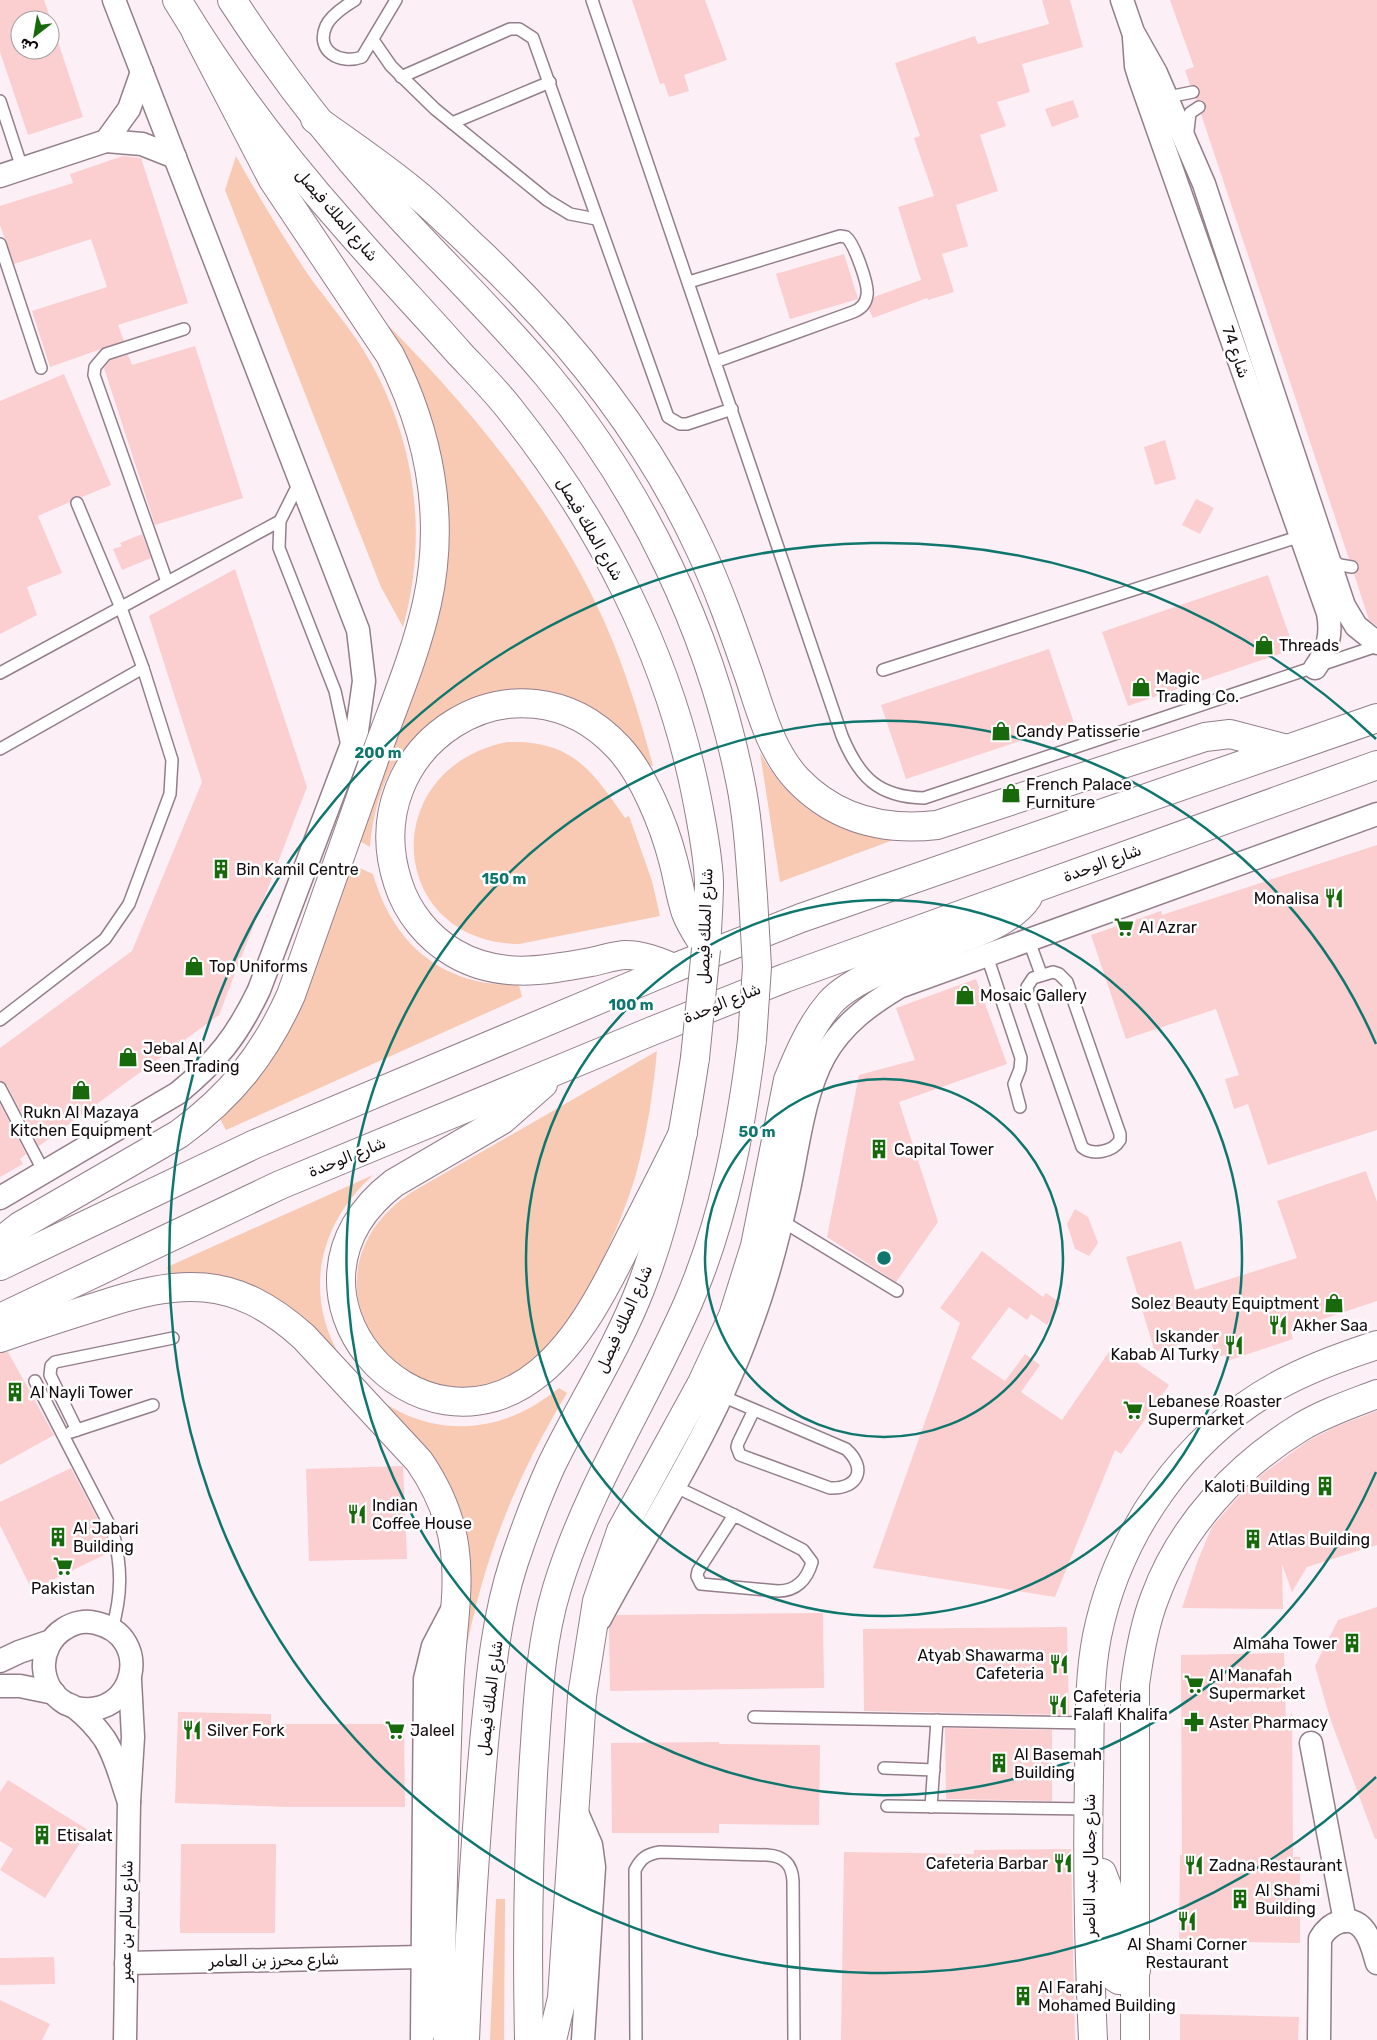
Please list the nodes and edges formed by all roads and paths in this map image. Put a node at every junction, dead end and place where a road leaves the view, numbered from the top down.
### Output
1 (114, 0) edge
2 (177, 0) edge
3 (232, 0) edge
4 (355, 0) edge
5 (396, 0) edge
6 (592, 0) edge
7 (1122, 0) edge
8 (196, 32) junction
9 (373, 40) junction
10 (142, 72) junction
11 (401, 77) junction
12 (550, 82) junction
13 (1193, 92) dead end
14 (1156, 98) junction
15 (0, 101) edge
16 (1199, 107) dead end
17 (315, 119) junction
18 (452, 124) junction
19 (106, 141) junction
20 (1189, 151) junction
21 (175, 157) junction
22 (22, 168) junction
23 (0, 176) edge
24 (596, 219) junction
25 (0, 244) edge
26 (689, 282) junction
27 (184, 329) dead end
28 (715, 362) junction
29 (41, 368) dead end
30 (732, 409) junction
31 (301, 480) junction
32 (77, 503) dead end
33 (280, 521) junction
34 (1301, 536) junction
35 (1329, 559) junction
36 (1352, 567) dead end
37 (167, 582) junction
38 (121, 608) junction
39 (1377, 644) edge
40 (143, 668) junction
41 (1315, 668) junction
42 (883, 670) dead end
43 (0, 673) edge
44 (1377, 718) edge
45 (0, 749) edge
46 (1286, 749) junction
47 (348, 756) junction
48 (1377, 765) edge
49 (1377, 814) edge
50 (1035, 887) junction
51 (1029, 941) junction
52 (706, 949) junction
53 (987, 956) junction
54 (674, 968) junction
55 (1041, 974) junction
56 (1, 1019) edge
57 (558, 1070) junction
58 (0, 1088) edge
59 (1020, 1107) dead end
60 (684, 1133) junction
61 (44, 1172) junction
62 (0, 1198) edge
63 (782, 1221) junction
64 (0, 1242) edge
65 (0, 1266) edge
66 (897, 1292) dead end
67 (0, 1318) edge
68 (0, 1338) edge
69 (173, 1338) dead end
70 (1377, 1344) edge
71 (35, 1381) dead end
72 (1377, 1394) edge
73 (722, 1396) junction
74 (153, 1405) dead end
75 (754, 1410) junction
76 (77, 1430) junction
77 (62, 1435) junction
78 (676, 1487) junction
79 (734, 1515) junction
80 (456, 1603) junction
81 (112, 1629) junction
82 (590, 1637) junction
83 (51, 1641) junction
84 (0, 1662) edge
85 (130, 1680) junction
86 (0, 1686) edge
87 (54, 1693) junction
88 (76, 1708) junction
89 (754, 1717) dead end
90 (937, 1720) junction
91 (1090, 1723) junction
92 (1311, 1743) dead end
93 (884, 1768) dead end
94 (934, 1770) junction
95 (128, 1802) junction
96 (574, 1806) junction
97 (886, 1806) dead end
98 (931, 1807) junction
99 (1088, 1809) junction
100 (1088, 1854) junction
101 (1345, 1920) junction
102 (422, 1957) junction
103 (126, 1963) junction
104 (1377, 1963) edge
105 (1136, 1970) junction
106 (125, 2040) edge
107 (422, 2040) edge
108 (448, 2040) edge
109 (465, 2040) edge
110 (529, 2040) edge
111 (552, 2040) edge
112 (583, 2040) edge
113 (636, 2040) edge
114 (794, 2040) edge
115 (1093, 2040) edge
116 (1136, 2040) edge
117 (1320, 2040) edge

1 - 10 street
2 - 8 main road, شارع الملك فيصل
3 - 17 main road
4 - 9 lane
5 - 9 lane
6 - 26 lane
7 - 14 street, شارع 74
8 - 52 main road, شارع الملك فيصل
8 - 64 main road
9 - 11 lane
10 - 19 street
10 - 21 street
11 - 12 lane
11 - 18 lane
12 - 18 lane
12 - 24 lane
13 - 14 lane
14 - 20 street, شارع 74
14 - 34 street, شارع 74
15 - 22 lane
16 - 20 lane
17 - 46 main road
17 - 110 main road, bridge
18 - 24 lane
19 - 21 street
19 - 22 street
20 - 35 street, شارع 74
21 - 31 street
22 - 23 street
24 - 30 lane
25 - 29 lane
26 - 28 lane
26 - 28 lane
27 - 37 lane
28 - 30 lane
30 - 41 lane
31 - 33 lane
31 - 47 street
32 - 38 lane
33 - 37 lane
33 - 47 lane
34 - 41 street, شارع 74
34 - 42 lane
35 - 36 lane
35 - 39 street, شارع 74
37 - 38 lane
38 - 40 lane
38 - 43 lane
39 - 41 lane
40 - 45 lane
40 - 56 lane
44 - 46 main road
46 - 54 main road
47 - 61 street
48 - 50 main road, شارع الوحدة
49 - 51 street
50 - 57 main road, شارع الوحدة
50 - 82 main road
51 - 53 street
51 - 55 lane
52 - 54 main road
52 - 60 main road, شارع الملك فيصل, bridge
53 - 59 lane
53 - 63 street
54 - 65 main road
55 - 55 lane
57 - 60 main road
57 - 67 main road, شارع الوحدة
58 - 61 lane
60 - 109 main road, شارع الملك فيصل
61 - 62 street
63 - 66 lane
63 - 73 street
68 - 80 main road
69 - 76 lane
70 - 91 main road, شارع جمال عبد الناصر
71 - 77 lane
72 - 105 main road
73 - 75 lane
73 - 78 street
74 - 76 lane
75 - 75 lane
76 - 77 lane
77 - 81 lane
78 - 79 lane
78 - 82 street
79 - 79 lane
80 - 102 street
80 - 108 main road
81 - 83 street
81 - 85 street
82 - 96 main road
83 - 84 street
83 - 87 street
85 - 88 street
85 - 95 street, شارع سالم بن عمير
86 - 87 street
87 - 88 street
88 - 95 street, شارع سالم بن عمير
89 - 90 lane
90 - 91 lane
90 - 94 lane
91 - 99 main road, شارع جمال عبد الناصر
92 - 101 street
93 - 94 lane
94 - 98 lane
95 - 103 street, شارع سالم بن عمير
96 - 111 main road
96 - 112 street
97 - 98 lane
98 - 99 lane
99 - 100 main road, شارع جمال عبد الناصر
100 - 105 main road
100 - 115 main road, شارع جمال عبد الناصر
101 - 104 street
101 - 117 street
102 - 103 street, شارع محرز بن العامر
102 - 107 street
103 - 106 street, شارع سالم بن عمير
105 - 116 main road
113 - 114 lane

